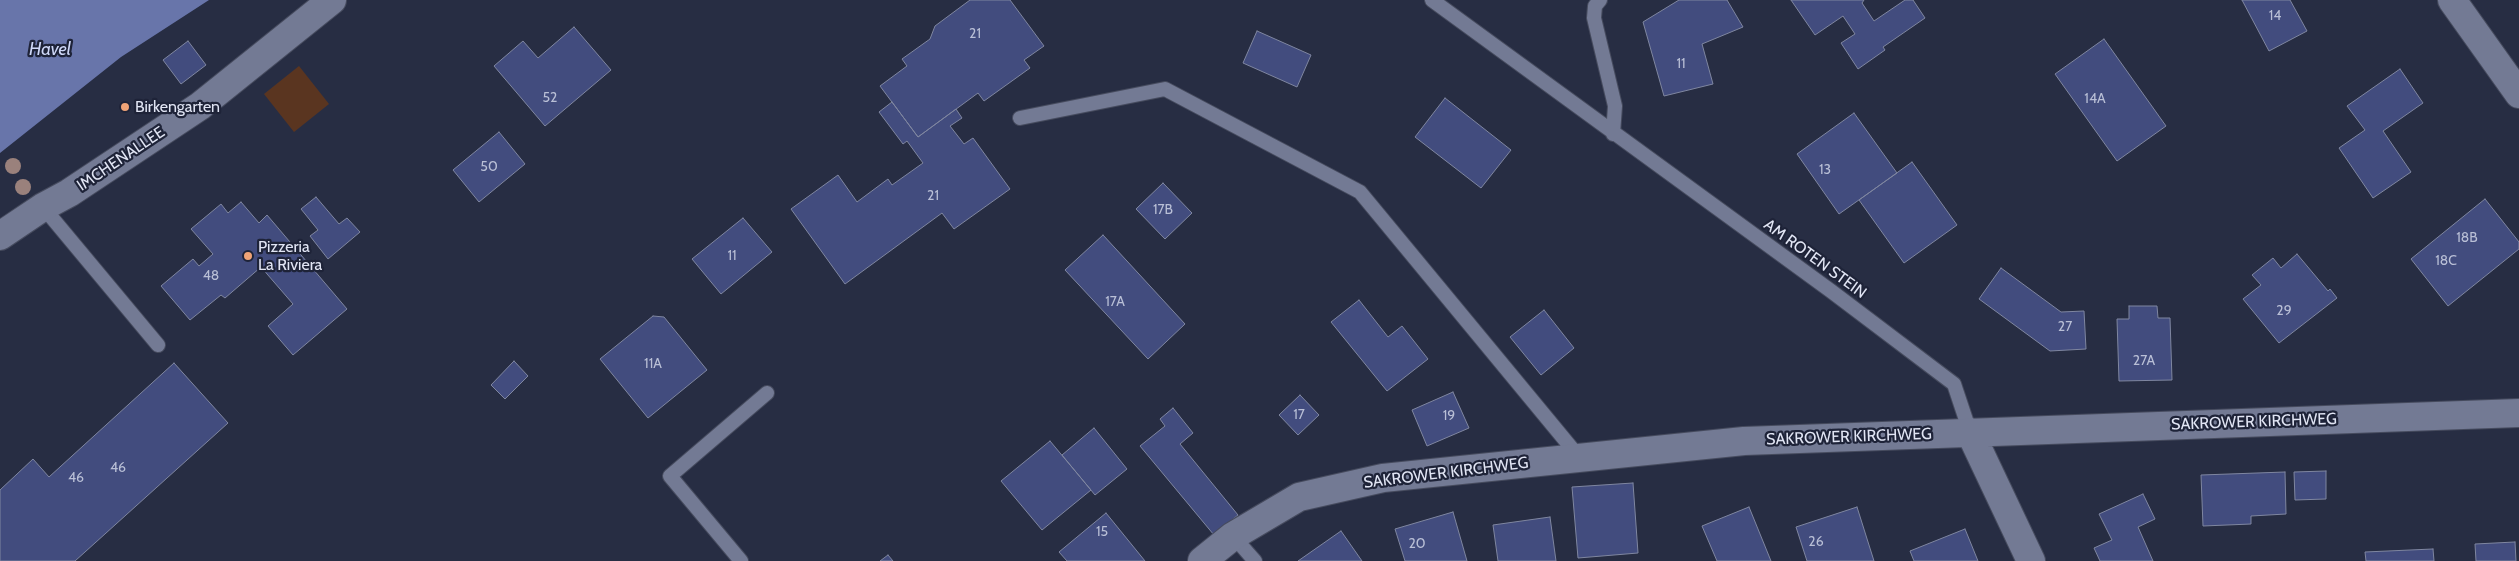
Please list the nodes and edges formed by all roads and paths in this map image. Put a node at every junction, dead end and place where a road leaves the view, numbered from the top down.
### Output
1 (332, 0) edge
2 (1432, 0) edge
3 (1600, 0) edge
4 (2452, 0) edge
5 (2519, 94) edge
6 (1020, 118) dead end
7 (1613, 134) junction
8 (43, 207) junction
9 (0, 236) edge
10 (158, 345) dead end
11 (767, 393) dead end
12 (2519, 413) edge
13 (1970, 432) junction
14 (1578, 457) junction
15 (1233, 536) junction
16 (741, 561) edge
17 (1202, 561) edge
18 (1255, 561) edge
19 (2031, 561) edge

1 - 8 street, IMCHENALLEE
2 - 7 lane, AM ROTEN STEIN
3 - 7 lane
4 - 5 street
6 - 14 lane
7 - 13 lane, AM ROTEN STEIN
8 - 9 street, IMCHENALLEE
8 - 10 lane
11 - 16 lane
12 - 13 street, SAKROWER KIRCHWEG
13 - 14 street, SAKROWER KIRCHWEG
13 - 19 street
14 - 15 street, SAKROWER KIRCHWEG
15 - 17 street, SAKROWER KIRCHWEG
15 - 18 lane

